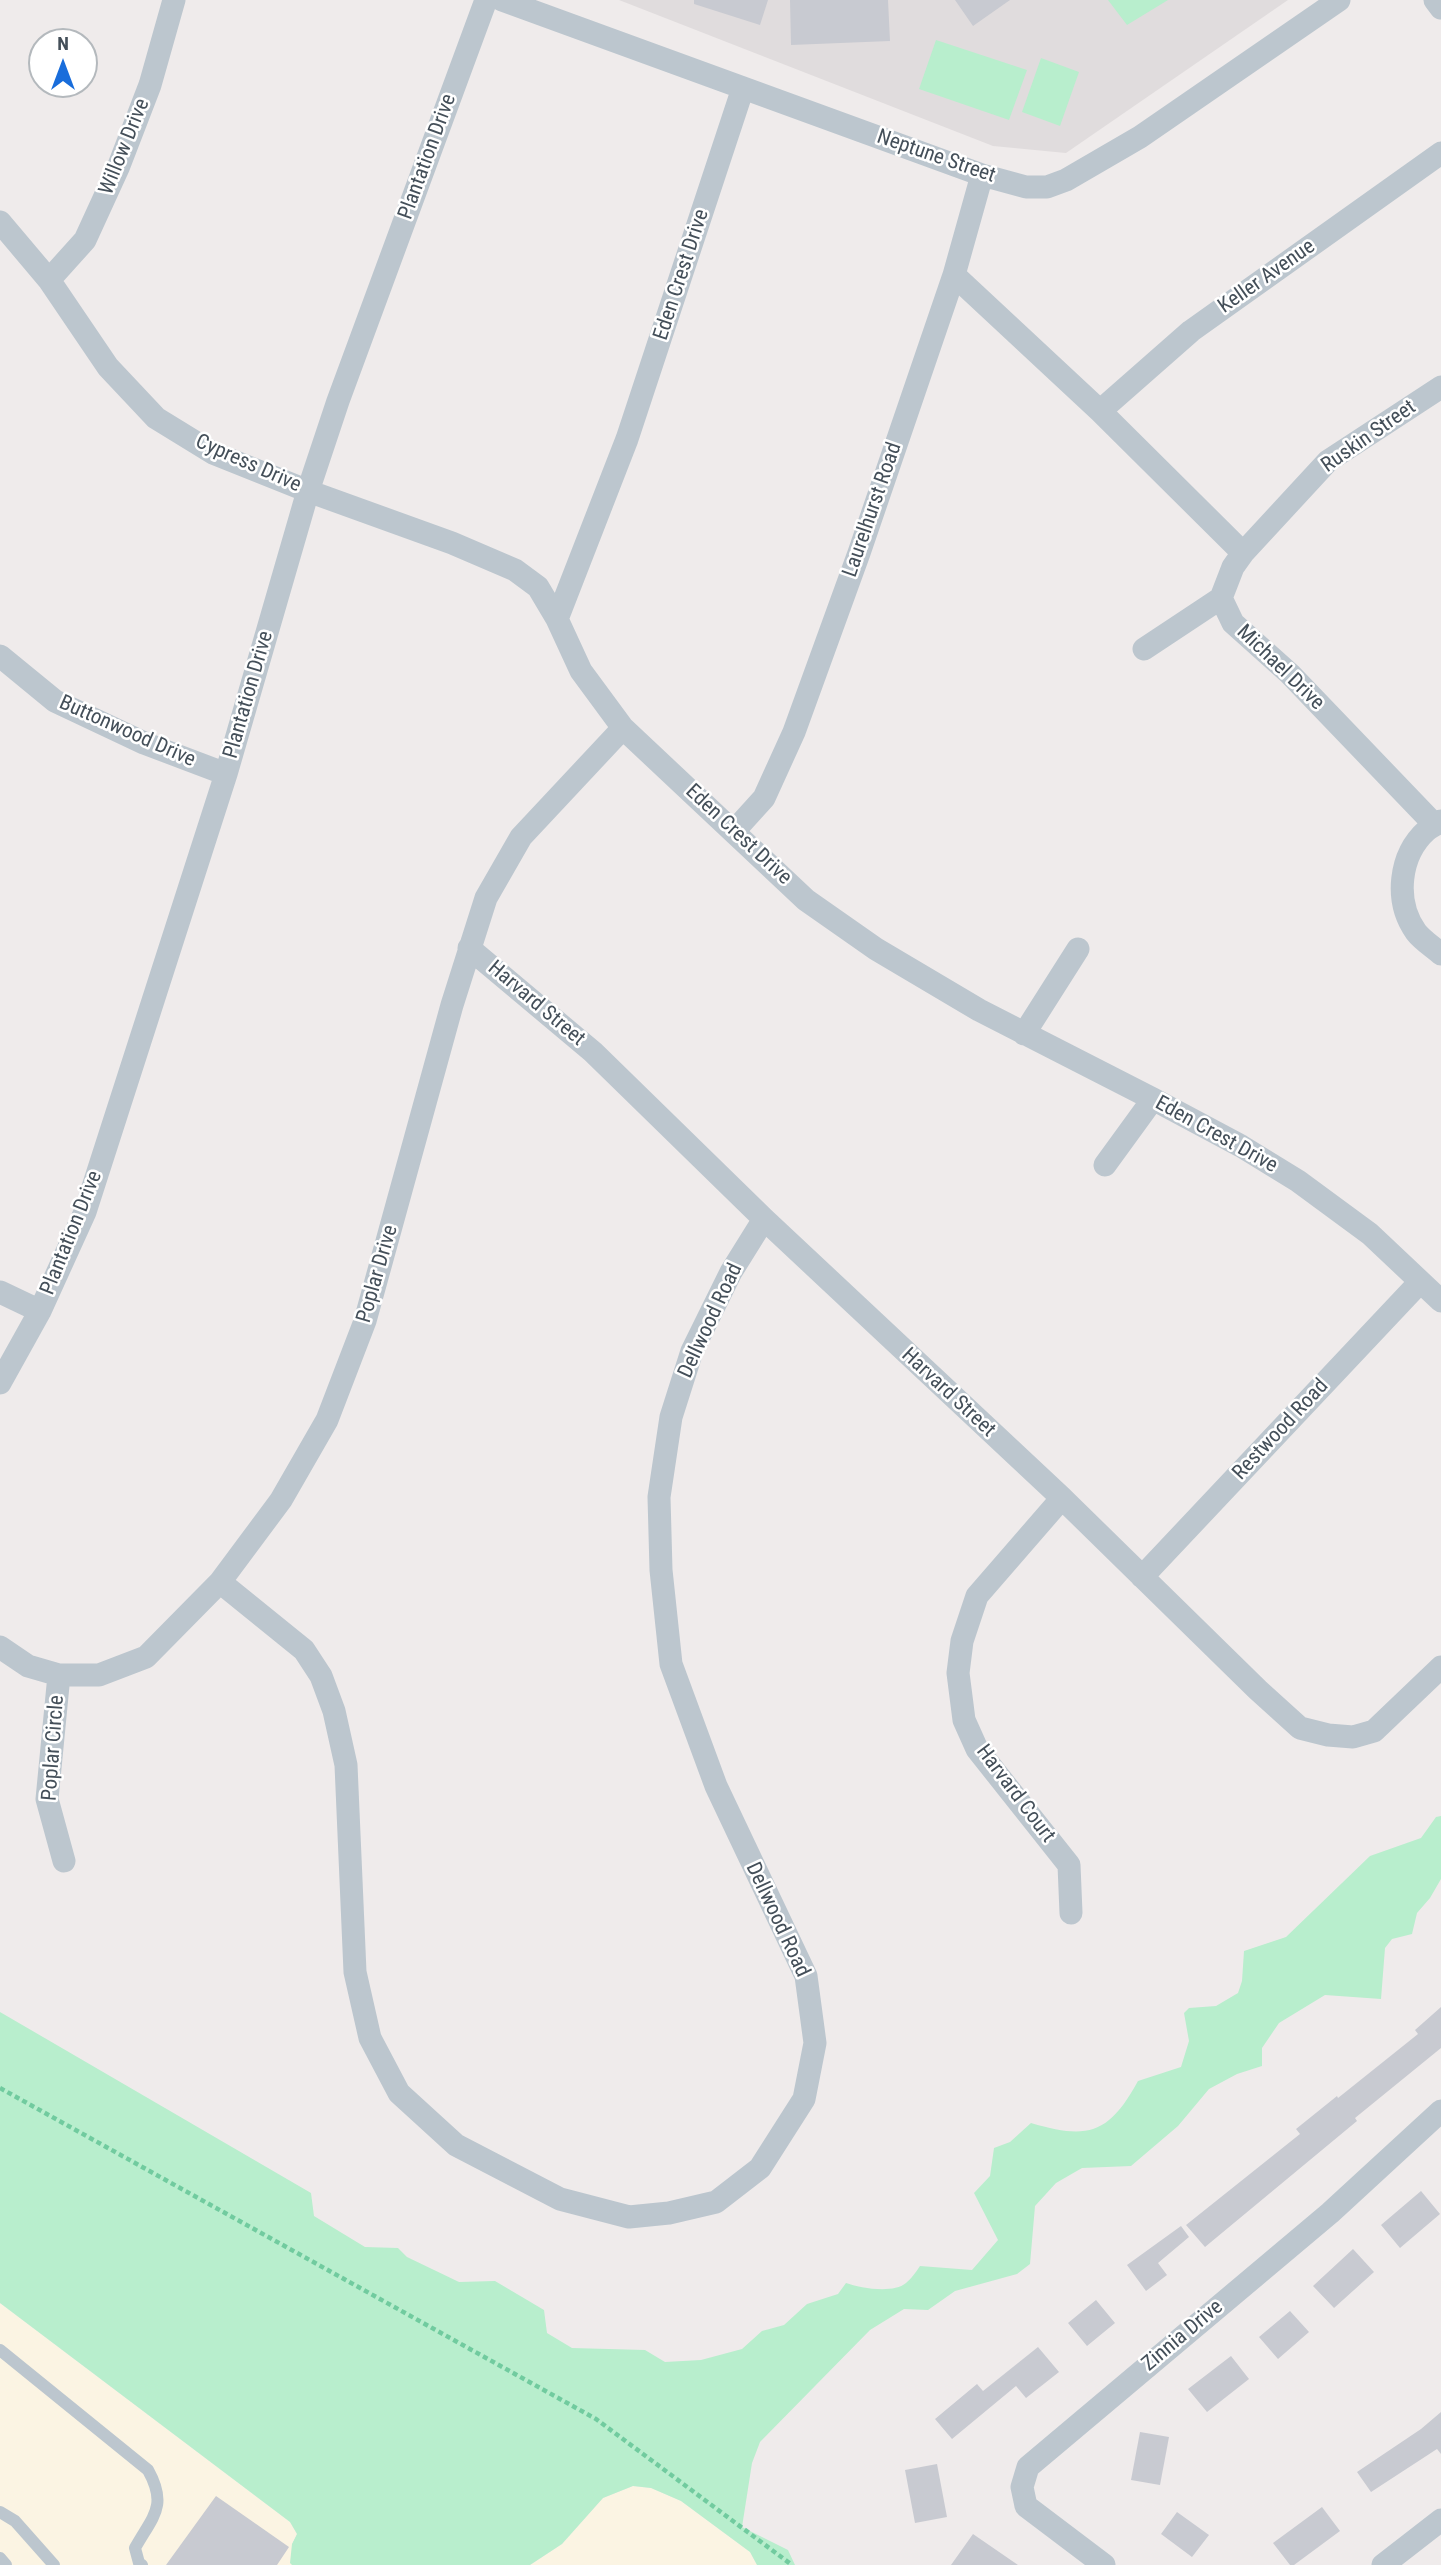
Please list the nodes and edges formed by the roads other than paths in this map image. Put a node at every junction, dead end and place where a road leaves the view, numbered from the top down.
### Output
1 (173, 0) edge
2 (486, 0) edge
3 (502, 0) edge
4 (1339, 0) edge
5 (1435, 0) edge
6 (1441, 8) edge
7 (743, 88) junction
8 (1441, 153) edge
9 (982, 175) junction
10 (0, 222) edge
11 (954, 275) junction
12 (49, 280) junction
13 (1441, 387) edge
14 (1100, 411) junction
15 (308, 491) junction
16 (1243, 553) junction
17 (1221, 598) junction
18 (557, 619) junction
19 (1144, 649) dead end
20 (0, 656) edge
21 (623, 728) junction
22 (226, 774) junction
23 (1438, 823) edge
24 (735, 831) junction
25 (469, 948) junction
26 (1078, 949) dead end
27 (1441, 954) edge
28 (1024, 1034) junction
29 (1153, 1099) junction
30 (1104, 1165) dead end
31 (764, 1220) junction
32 (1420, 1282) junction
33 (0, 1292) edge
34 (1441, 1301) edge
35 (40, 1311) junction
36 (0, 1383) edge
37 (1062, 1498) junction
38 (1142, 1577) junction
39 (220, 1581) junction
40 (0, 1647) edge
41 (1441, 1667) edge
42 (59, 1675) junction
43 (64, 1861) dead end
44 (1071, 1913) dead end
45 (1441, 2111) edge
46 (0, 2350) edge
47 (0, 2512) edge
48 (1441, 2520) edge
49 (0, 2558) edge
50 (6, 2565) edge
51 (54, 2565) edge
52 (142, 2565) edge
53 (1104, 2565) edge
54 (1383, 2565) edge

1 - 12 street, Willow Drive
2 - 15 street, Plantation Drive
3 - 7 street, Neptune Street
4 - 9 street, Neptune Street
5 - 6 street
7 - 9 street, Neptune Street
7 - 18 street, Eden Crest Drive
8 - 14 street, Keller Avenue
9 - 11 street, Laurelhurst Road
10 - 12 street, Cypress Drive
11 - 14 street
11 - 24 street, Laurelhurst Road
12 - 15 street, Cypress Drive
13 - 16 street, Ruskin Street
14 - 16 street
15 - 18 street, Cypress Drive
15 - 22 street, Plantation Drive
16 - 17 street
17 - 19 street
17 - 23 street, Michael Drive
18 - 21 street, Eden Crest Drive
20 - 22 street, Buttonwood Drive
21 - 24 street, Eden Crest Drive
21 - 25 street, Poplar Drive
22 - 35 street, Plantation Drive
23 - 27 street, Michael Drive
24 - 28 street, Eden Crest Drive
25 - 31 street, Harvard Street
25 - 39 street, Poplar Drive
26 - 28 street
28 - 29 street, Eden Crest Drive
29 - 30 street
29 - 32 street, Eden Crest Drive
31 - 37 street, Harvard Street
31 - 39 street, Dellwood Road
32 - 34 street, Eden Crest Drive
32 - 38 street, Restwood Road
33 - 35 street
35 - 36 street, Plantation Drive
37 - 38 street, Harvard Street
37 - 44 street, Harvard Court
38 - 41 street, Harvard Street
39 - 42 street, Poplar Drive
40 - 42 street, Poplar Drive
42 - 43 street, Poplar Circle
45 - 53 street, Zinnia Drive
46 - 52 lane
47 - 51 lane
48 - 54 street
49 - 50 lane

